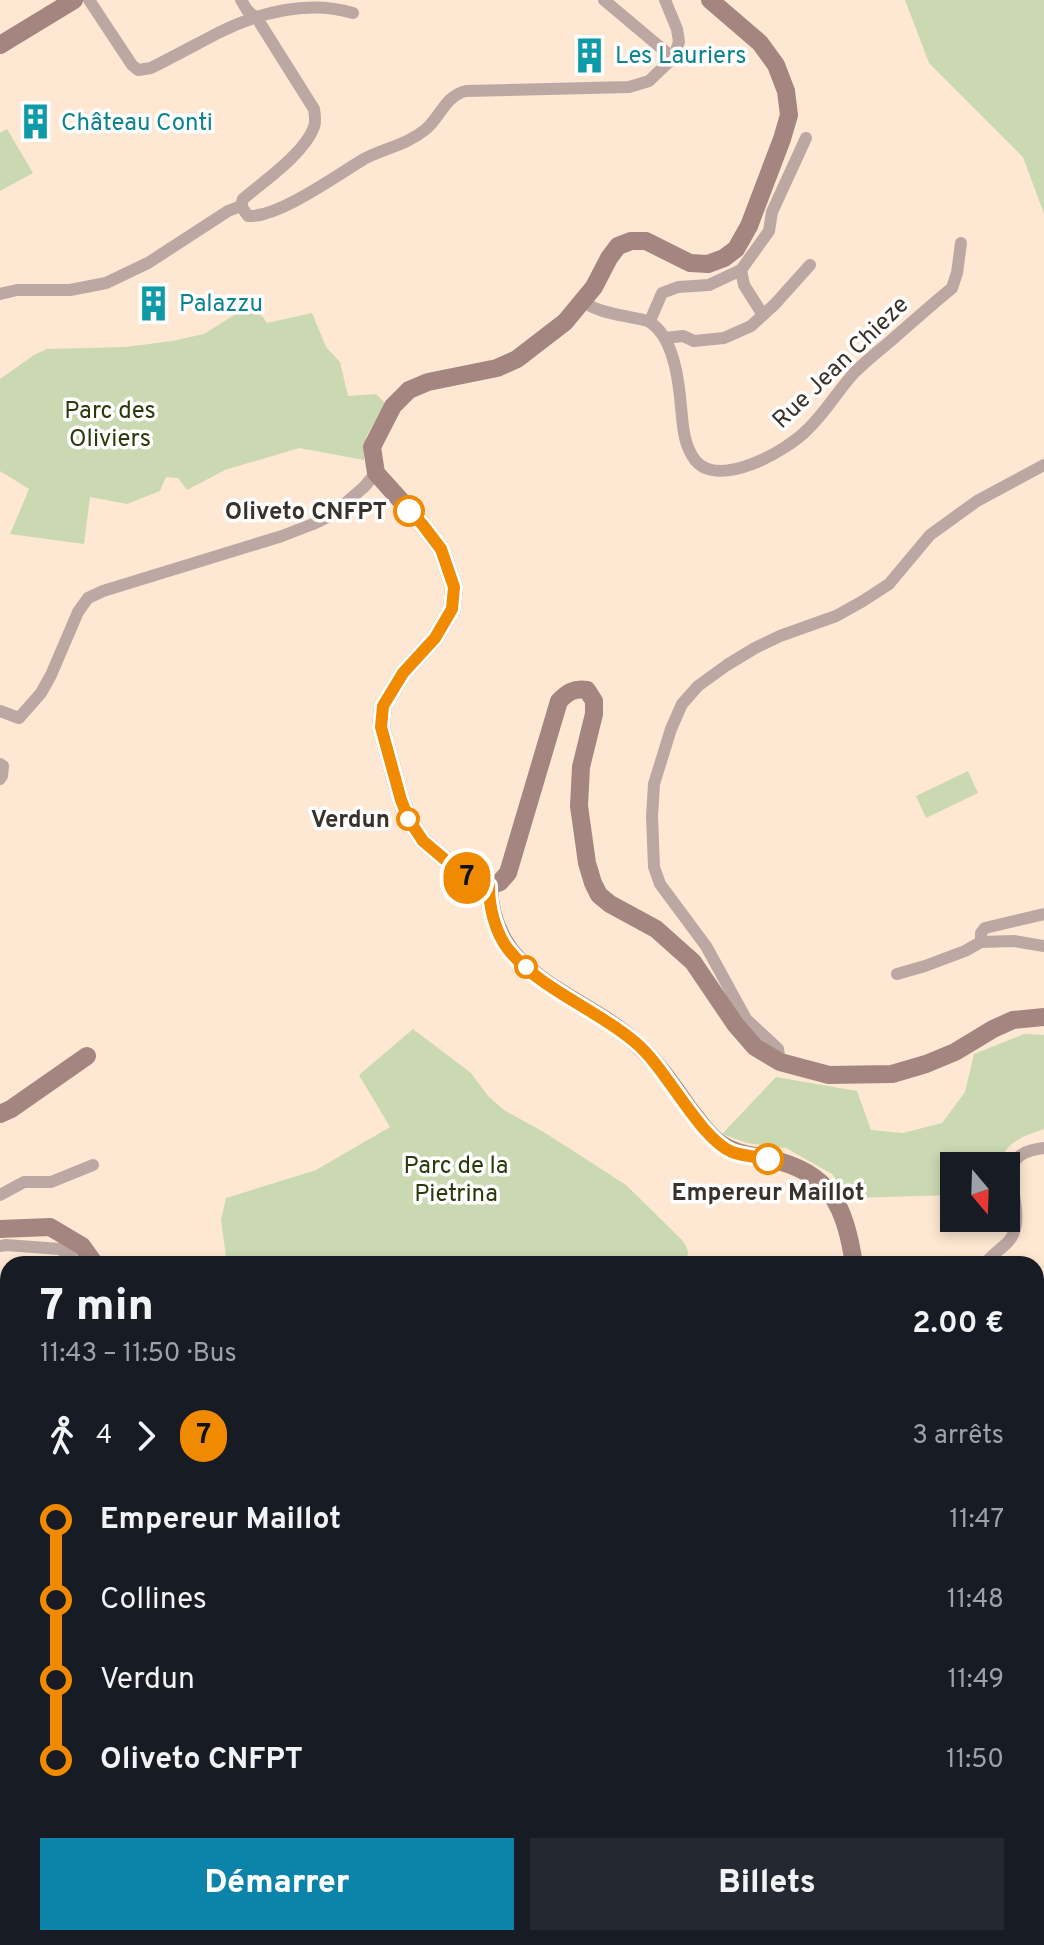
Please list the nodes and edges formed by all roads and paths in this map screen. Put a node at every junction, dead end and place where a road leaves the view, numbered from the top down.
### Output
1 (74, 0) edge
2 (89, 0) edge
3 (241, 0) edge
4 (604, 0) edge
5 (665, 0) edge
6 (710, 0) edge
7 (323, 1) edge
8 (353, 13) dead end
9 (252, 15) junction
10 (0, 45) edge
11 (673, 58) junction
12 (806, 138) dead end
13 (241, 206) junction
14 (961, 243) dead end
15 (810, 265) dead end
16 (741, 270) junction
17 (0, 294) edge
18 (582, 301) junction
19 (763, 315) junction
20 (650, 321) junction
21 (665, 338) junction
22 (1044, 465) edge
23 (376, 473) junction
24 (0, 711) edge
25 (0, 764) edge
26 (0, 779) edge
27 (489, 886) junction
28 (1044, 914) edge
29 (981, 942) junction
30 (1044, 946) edge
31 (897, 974) dead end
32 (1044, 1017) edge
33 (87, 1056) dead end
34 (780, 1062) junction
35 (0, 1114) edge
36 (1044, 1148) edge
37 (93, 1165) dead end
38 (0, 1195) edge
39 (0, 1229) edge
40 (0, 1246) edge
41 (71, 1256) edge
42 (89, 1256) edge
43 (853, 1256) edge
44 (992, 1256) edge

1 - 10 main road
2 - 9 street
3 - 9 street
4 - 11 street
5 - 11 street
6 - 18 main road
7 - 8 street
7 - 9 street
9 - 13 street
11 - 13 street
12 - 16 street
13 - 17 street
14 - 21 street, Rue Jean Chieze
15 - 19 street
16 - 19 street
16 - 20 street
18 - 20 street
18 - 23 main road
19 - 21 street
20 - 21 street, Rue Jean Chieze
22 - 34 street
23 - 24 street
23 - 27 main road
25 - 26 street
27 - 34 main road
27 - 43 main road
28 - 29 street
29 - 30 street
29 - 31 street
32 - 34 main road
33 - 35 main road
36 - 44 street
37 - 38 street
39 - 42 main road
40 - 41 street

